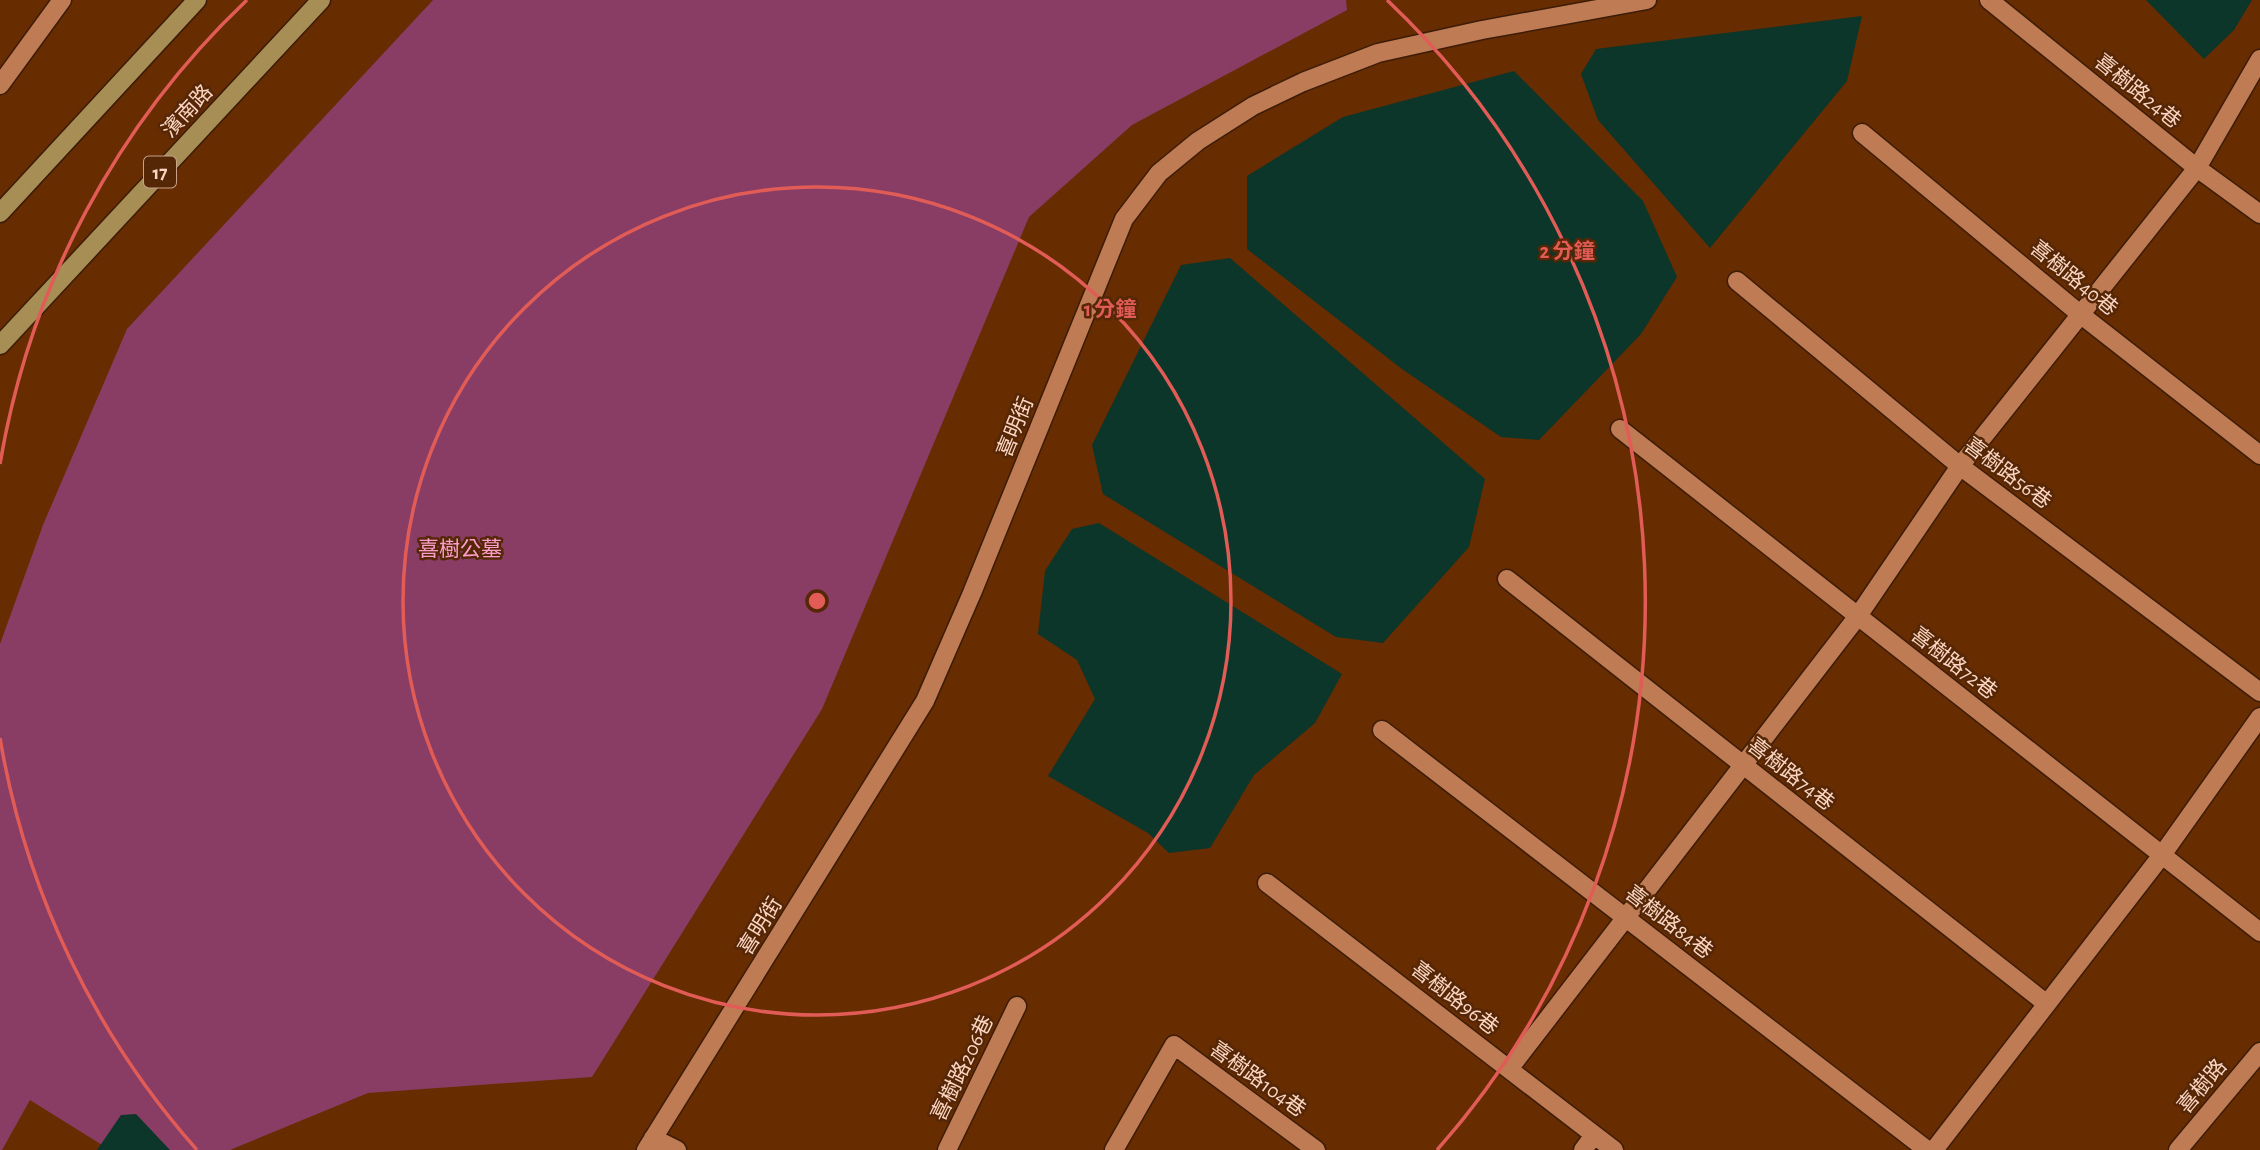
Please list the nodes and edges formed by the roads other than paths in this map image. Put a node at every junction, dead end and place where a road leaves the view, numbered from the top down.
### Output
1 (62, 0) edge
2 (197, 0) edge
3 (321, 0) edge
4 (1647, 0) edge
5 (1989, 0) edge
6 (2260, 59) edge
7 (0, 85) edge
8 (1862, 133) dead end
9 (2197, 167) junction
10 (0, 213) edge
11 (2260, 214) edge
12 (1737, 281) dead end
13 (2080, 314) junction
14 (0, 345) edge
15 (1620, 429) dead end
16 (2260, 455) edge
17 (1961, 466) junction
18 (1507, 579) dead end
19 (1857, 616) junction
20 (2260, 692) edge
21 (2260, 717) edge
22 (1382, 730) dead end
23 (1743, 765) junction
24 (2162, 855) junction
25 (1267, 883) dead end
26 (1626, 918) junction
27 (2260, 932) edge
28 (2047, 1004) junction
29 (1017, 1006) dead end
30 (2260, 1052) edge
31 (1509, 1069) junction
32 (1594, 1135) junction
33 (649, 1144) edge
34 (677, 1150) edge
35 (947, 1150) edge
36 (1114, 1150) edge
37 (1315, 1150) edge
38 (1583, 1150) edge
39 (1614, 1150) edge
40 (1927, 1150) edge
41 (1934, 1150) edge
42 (2179, 1150) edge

1 - 7 street
2 - 10 main road
3 - 14 main road, 濱南路 / 17
4 - 33 street, 喜明街
5 - 9 street, 喜樹路24巷
6 - 9 street
8 - 13 street, 喜樹路40巷
9 - 11 street, 喜樹路24巷
9 - 13 street
12 - 17 street, 喜樹路56巷
13 - 16 street, 喜樹路40巷
13 - 17 street
15 - 19 street, 喜樹路72巷
17 - 19 street
17 - 20 street, 喜樹路56巷
18 - 23 street, 喜樹路74巷
19 - 23 street
19 - 24 street, 喜樹路72巷
21 - 24 street
22 - 26 street, 喜樹路84巷
23 - 26 street
23 - 28 street, 喜樹路74巷
24 - 27 street, 喜樹路72巷
24 - 28 street
25 - 31 street, 喜樹路96巷
26 - 31 street
26 - 40 street, 喜樹路84巷
28 - 41 street
29 - 35 street, 喜樹路206巷
30 - 42 street, 喜樹路
31 - 32 street, 喜樹路96巷
32 - 38 street
32 - 39 street, 喜樹路96巷
33 - 34 street
36 - 37 street, 喜樹路104巷

